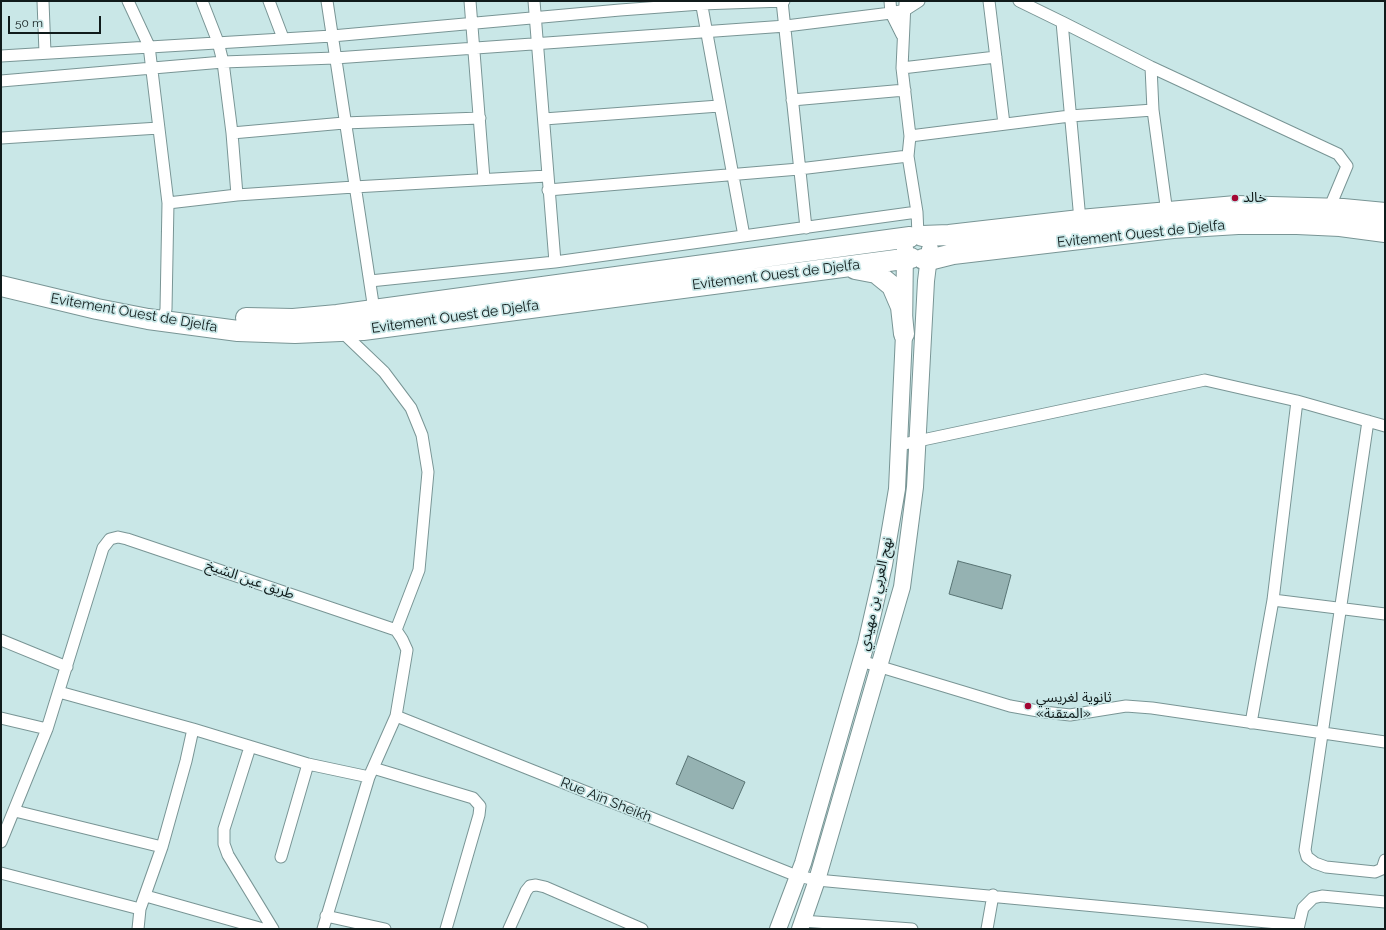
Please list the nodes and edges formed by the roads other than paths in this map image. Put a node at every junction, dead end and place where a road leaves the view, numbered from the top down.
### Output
1 (43, 1) edge
2 (128, 1) edge
3 (202, 1) edge
4 (269, 1) edge
5 (327, 1) edge
6 (470, 1) edge
7 (534, 1) edge
8 (783, 1) edge
9 (890, 1) edge
10 (918, 1) edge
11 (989, 1) edge
12 (1019, 1) edge
13 (701, 2) edge
14 (905, 5) edge
15 (620, 6) edge
16 (891, 13) junction
17 (535, 17) junction
18 (1062, 22) junction
19 (472, 24) junction
20 (786, 26) junction
21 (706, 32) junction
22 (332, 36) junction
23 (902, 36) junction
24 (283, 38) junction
25 (218, 42) junction
26 (539, 44) junction
27 (149, 46) junction
28 (474, 48) junction
29 (45, 53) junction
30 (1, 56) edge
31 (996, 57) junction
32 (335, 58) junction
33 (223, 62) junction
34 (1151, 67) junction
35 (902, 68) junction
36 (152, 69) junction
37 (1, 81) edge
38 (905, 90) junction
39 (792, 100) junction
40 (719, 106) junction
41 (1153, 110) junction
42 (1070, 116) junction
43 (480, 118) junction
44 (544, 119) junction
45 (344, 123) junction
46 (1004, 124) junction
47 (159, 128) junction
48 (232, 133) junction
49 (910, 136) junction
50 (1, 138) edge
51 (908, 156) junction
52 (799, 169) junction
53 (732, 174) junction
54 (547, 176) junction
55 (484, 179) junction
56 (354, 186) junction
57 (548, 190) junction
58 (237, 195) junction
59 (168, 203) junction
60 (1329, 209) junction
61 (917, 212) junction
62 (1167, 213) junction
63 (1385, 213) edge
64 (1080, 220) junction
65 (806, 228) junction
66 (1385, 232) edge
67 (744, 236) junction
68 (917, 249) junction
69 (555, 262) junction
70 (839, 266) junction
71 (1, 273) edge
72 (370, 281) junction
73 (1, 286) edge
74 (374, 310) junction
75 (164, 315) junction
76 (339, 323) junction
77 (904, 334) junction
78 (1297, 401) junction
79 (1368, 421) junction
80 (1385, 426) edge
81 (918, 441) junction
82 (899, 445) junction
83 (1273, 600) junction
84 (1340, 608) junction
85 (1385, 614) edge
86 (396, 630) junction
87 (1, 640) edge
88 (861, 661) junction
89 (67, 667) junction
90 (880, 668) junction
91 (853, 689) junction
92 (59, 692) junction
93 (871, 696) junction
94 (396, 716) junction
95 (1, 718) edge
96 (1251, 723) junction
97 (48, 729) junction
98 (193, 729) junction
99 (1321, 732) junction
100 (1385, 742) edge
101 (250, 747) junction
102 (308, 764) junction
103 (371, 773) junction
104 (15, 811) junction
105 (1, 842) edge
106 (162, 847) junction
107 (280, 857) dead end
108 (1385, 860) edge
109 (1, 873) edge
110 (797, 876) junction
111 (817, 880) junction
112 (993, 895) junction
113 (146, 896) junction
114 (1385, 902) edge
115 (140, 909) junction
116 (326, 916) junction
117 (801, 925) edge
118 (1298, 927) edge
119 (138, 929) edge
120 (263, 929) edge
121 (273, 929) edge
122 (323, 929) edge
123 (385, 929) edge
124 (446, 929) edge
125 (509, 929) edge
126 (642, 929) edge
127 (778, 929) edge
128 (912, 929) edge
129 (987, 929) edge

1 - 29 street
2 - 27 street
3 - 25 street
4 - 24 street
5 - 22 street
6 - 19 street
7 - 17 street
8 - 13 street
8 - 20 street
9 - 16 street
10 - 14 street
11 - 31 street
12 - 18 street
13 - 15 street
13 - 21 street
14 - 16 street
14 - 23 street
15 - 17 street
16 - 20 street
16 - 23 street
17 - 19 street
17 - 26 street
18 - 34 street
18 - 42 street
19 - 22 street
19 - 28 street
20 - 21 street
20 - 39 street
21 - 26 street
21 - 40 street
22 - 24 street
22 - 32 street
23 - 35 street
24 - 25 street
25 - 27 street
25 - 33 street
26 - 28 street
26 - 44 street
27 - 29 street
27 - 36 street
28 - 32 street
28 - 43 street
29 - 30 street
31 - 35 street
31 - 46 street
32 - 33 street
32 - 45 street
33 - 36 street
33 - 48 street
34 - 41 street
34 - 60 street
35 - 38 street
36 - 37 street
36 - 47 street
38 - 39 street
38 - 49 street
39 - 52 street
40 - 44 street
40 - 53 street
41 - 42 street
41 - 62 street
42 - 46 street
42 - 64 street
43 - 45 street
43 - 55 street
44 - 54 street
45 - 48 street
45 - 56 street
46 - 49 street
47 - 50 street
47 - 59 street
48 - 58 street
49 - 51 street
51 - 52 street
51 - 61 street
52 - 53 street
52 - 65 street
53 - 57 street
53 - 67 street
54 - 55 street
54 - 57 street
55 - 56 street
56 - 58 street
56 - 72 street
57 - 69 street
58 - 59 street
59 - 75 street
60 - 62 highway, Evitement Ouest de Djelfa
60 - 63 highway, Evitement Ouest de Djelfa
61 - 65 street
61 - 68 street
62 - 64 highway, Evitement Ouest de Djelfa
64 - 68 highway, Evitement Ouest de Djelfa
65 - 67 street
66 - 68 highway, Evitement Ouest de Djelfa
67 - 69 street
68 - 70 highway, Evitement Ouest de Djelfa
68 - 74 highway, Evitement Ouest de Djelfa
68 - 77 main road, نهج العربي بن مهيدي
68 - 81 main road, نهج العربي بن مهيدي
69 - 72 street
70 - 76 highway, Evitement Ouest de Djelfa
70 - 77 highway
71 - 75 highway, Evitement Ouest de Djelfa
72 - 74 street
73 - 75 highway, Evitement Ouest de Djelfa
74 - 76 highway, Evitement Ouest de Djelfa
75 - 76 highway, Evitement Ouest de Djelfa
76 - 86 street
77 - 82 main road, نهج العربي بن مهيدي
78 - 79 street
78 - 81 street
78 - 83 street
79 - 80 street
79 - 84 street
81 - 82 street
81 - 90 main road, نهج العربي بن مهيدي
82 - 88 main road, نهج العربي بن مهيدي
83 - 84 street
83 - 96 street
84 - 85 street
84 - 99 street
86 - 89 street, طريق عين الشيخ
86 - 94 street
87 - 89 street
88 - 90 street
88 - 91 main road, نهج العربي بن مهيدي
89 - 92 street, طريق عين الشيخ
90 - 93 main road, نهج العربي بن مهيدي
90 - 96 street
91 - 93 main road
91 - 110 main road, نهج العربي بن مهيدي
92 - 97 street, طريق عين الشيخ
92 - 98 street
93 - 111 main road, نهج العربي بن مهيدي
94 - 103 street
94 - 110 street, Rue Aïn Sheikh
95 - 97 street
96 - 99 street
97 - 104 street, طريق عين الشيخ
98 - 101 street
98 - 106 street
99 - 100 street
99 - 108 street
101 - 102 street
101 - 121 street
102 - 103 street
102 - 107 street
103 - 116 street
103 - 124 street
104 - 105 street, طريق عين الشيخ
104 - 106 street
106 - 113 street
109 - 115 street
110 - 111 street, Rue Aïn Sheikh
110 - 127 main road, نهج العربي بن مهيدي
111 - 112 street, Rue Aïn Sheikh
111 - 117 main road, نهج العربي بن مهيدي
112 - 118 street, Rue Aïn Sheikh
112 - 129 street
113 - 115 street
113 - 120 street
114 - 118 street
115 - 119 street
116 - 122 street
116 - 123 street
117 - 128 street
125 - 126 street

